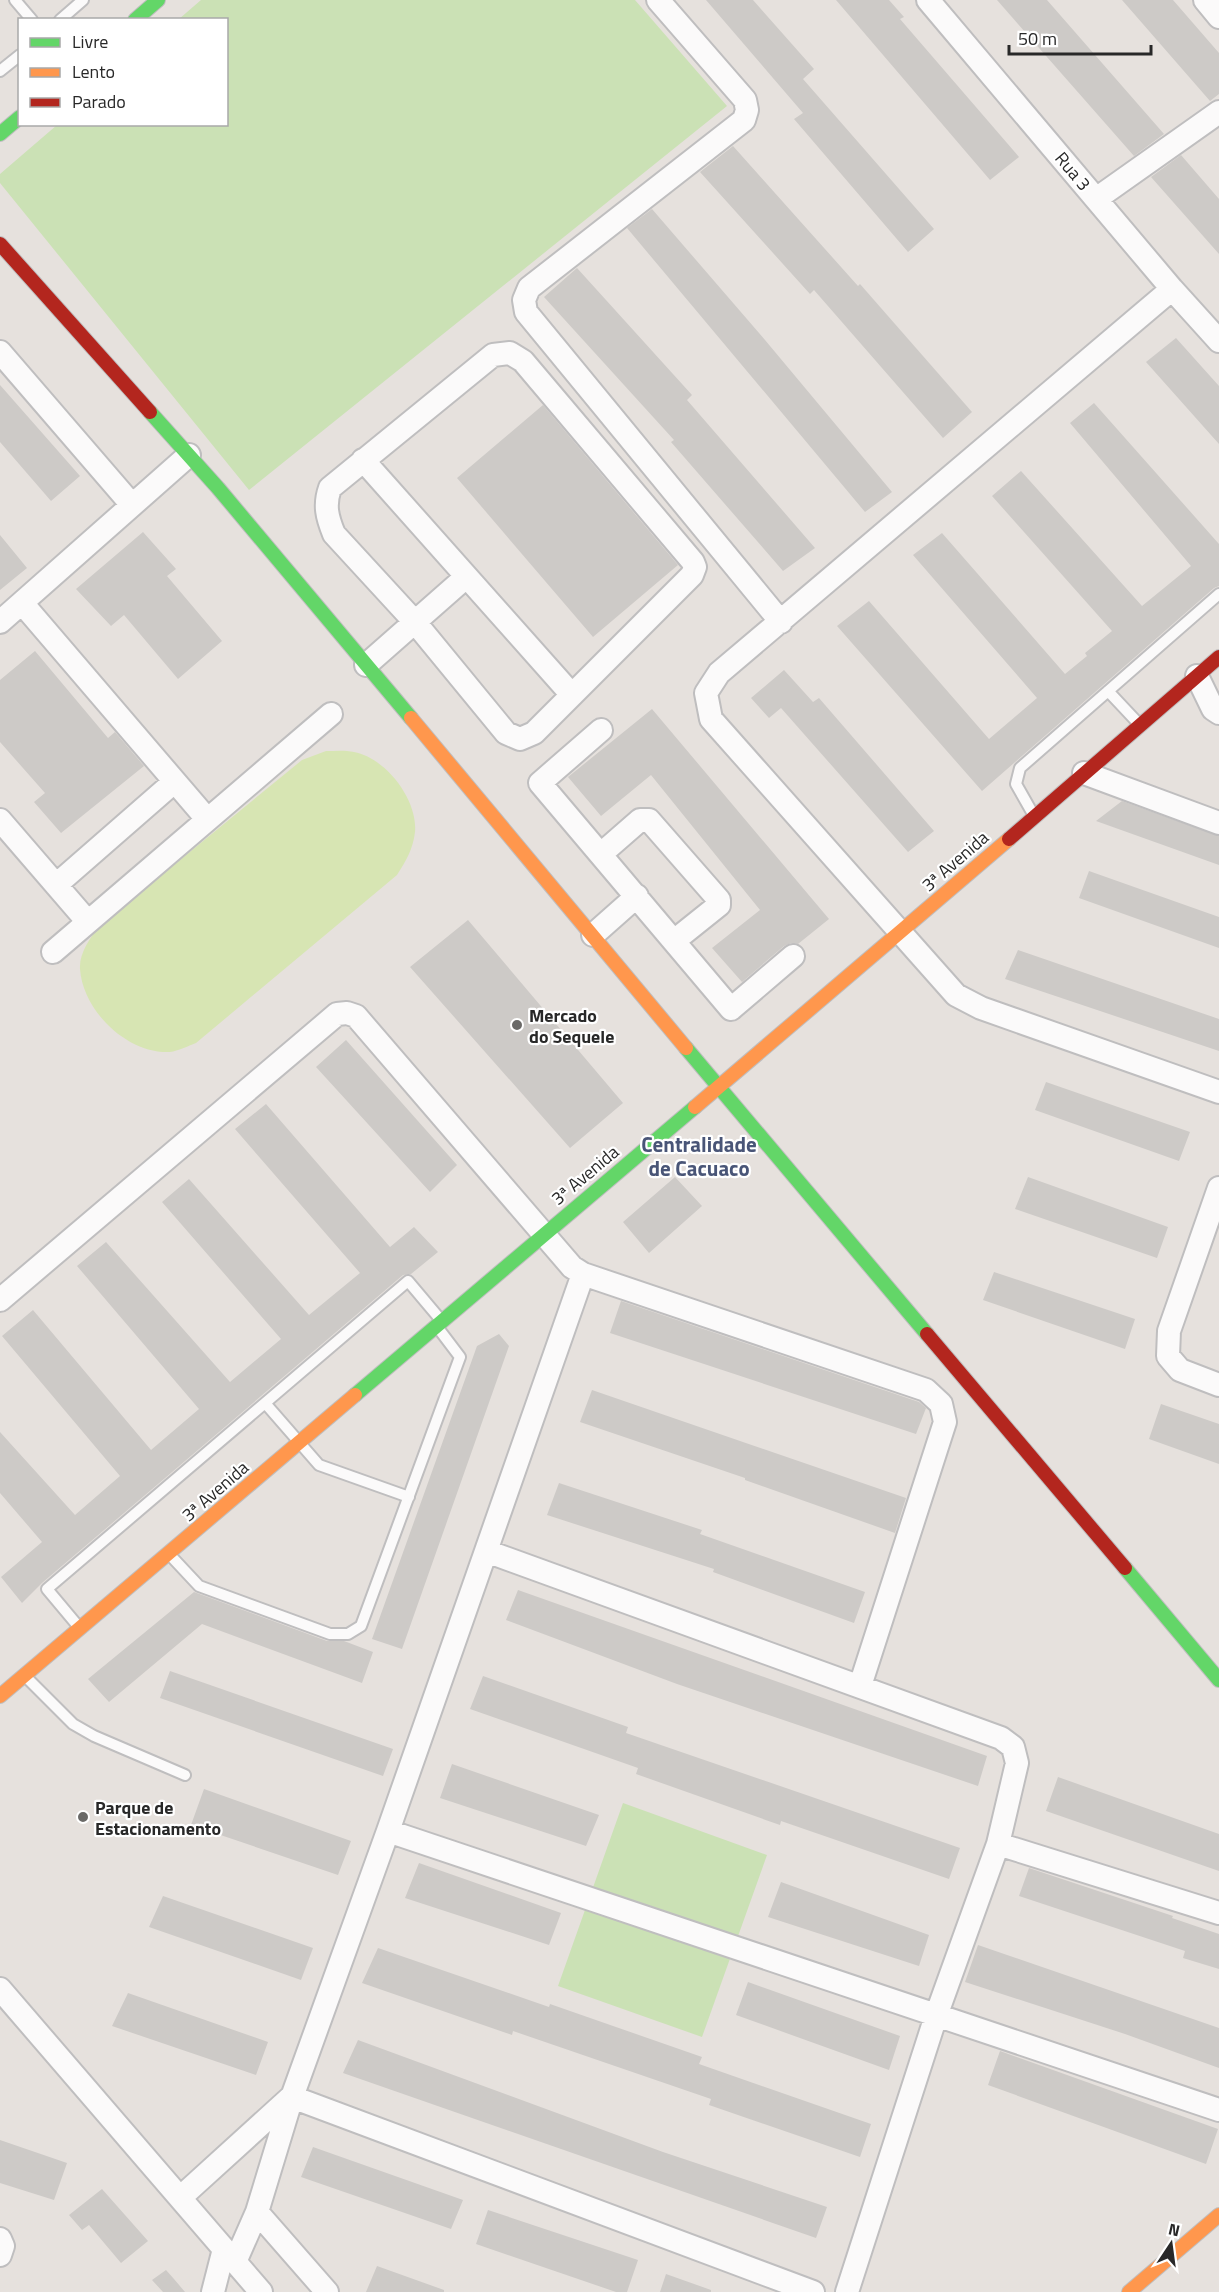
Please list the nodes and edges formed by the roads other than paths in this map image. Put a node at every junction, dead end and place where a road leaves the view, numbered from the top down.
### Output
1 (15, 0) edge
2 (83, 0) edge
3 (158, 0) edge
4 (658, 0) edge
5 (928, 0) edge
6 (1205, 0) edge
7 (1219, 17) edge
8 (30, 18) edge
9 (62, 18) edge
10 (137, 18) edge
11 (18, 57) edge
12 (0, 71) edge
13 (1219, 112) edge
14 (18, 119) edge
15 (0, 134) edge
16 (1096, 199) junction
17 (0, 244) edge
18 (1172, 289) junction
19 (1219, 341) edge
20 (0, 352) edge
21 (189, 455) junction
22 (363, 460) junction
23 (132, 505) junction
24 (466, 576) junction
25 (1219, 594) edge
26 (22, 603) junction
27 (414, 621) junction
28 (0, 622) edge
29 (782, 622) junction
30 (1219, 657) edge
31 (366, 664) junction
32 (1197, 676) junction
33 (1108, 691) junction
34 (572, 695) junction
35 (1219, 713) edge
36 (332, 714) dead end
37 (1140, 725) junction
38 (602, 729) dead end
39 (1084, 773) junction
40 (174, 782) junction
41 (1034, 817) junction
42 (207, 819) junction
43 (0, 820) edge
44 (1219, 823) edge
45 (602, 855) junction
46 (56, 885) junction
47 (637, 896) junction
48 (88, 922) junction
49 (901, 932) junction
50 (593, 935) junction
51 (674, 941) junction
52 (53, 952) dead end
53 (793, 956) dead end
54 (719, 1087) junction
55 (1219, 1092) edge
56 (1219, 1188) edge
57 (543, 1234) junction
58 (583, 1274) junction
59 (0, 1299) edge
60 (439, 1323) junction
61 (1219, 1384) edge
62 (265, 1403) junction
63 (300, 1442) junction
64 (409, 1497) junction
65 (486, 1551) junction
66 (170, 1554) junction
67 (80, 1628) junction
68 (24, 1676) junction
69 (1219, 1680) edge
70 (860, 1686) junction
71 (0, 1696) edge
72 (185, 1774) dead end
73 (388, 1831) junction
74 (998, 1844) junction
75 (1219, 1913) edge
76 (0, 1989) edge
77 (936, 2016) junction
78 (292, 2097) junction
79 (1219, 2110) edge
80 (181, 2197) junction
81 (257, 2212) junction
82 (1219, 2215) edge
83 (0, 2239) edge
84 (0, 2255) edge
85 (230, 2255) junction
86 (213, 2292) edge
87 (261, 2292) edge
88 (327, 2292) edge
89 (813, 2292) edge
90 (847, 2292) edge
91 (1129, 2292) edge

1 - 8 lane
2 - 9 lane
3 - 10 street
4 - 29 street
5 - 16 street, Rua 3
6 - 7 street
11 - 12 lane
13 - 16 street
14 - 15 street
16 - 18 street, Rua 3
17 - 21 street
18 - 19 street, Rua 3
18 - 29 street
20 - 23 street
21 - 23 street
21 - 31 street
22 - 24 street
22 - 27 street
22 - 34 street
23 - 26 street
24 - 27 street
24 - 34 street
25 - 33 lane
26 - 28 street
26 - 40 street
27 - 31 street
27 - 34 street
29 - 49 street
30 - 32 street, 3ª Avenida
31 - 50 street
32 - 35 street
32 - 37 street, 3ª Avenida
33 - 37 lane
33 - 41 lane
36 - 42 street
37 - 39 street, 3ª Avenida
38 - 45 street
39 - 41 street, 3ª Avenida
39 - 44 street
40 - 42 street
40 - 46 street
41 - 49 street, 3ª Avenida
42 - 48 street
43 - 46 street
45 - 47 street
45 - 51 street
46 - 48 street
47 - 50 street
47 - 51 street
48 - 52 street
49 - 54 street, 3ª Avenida
49 - 55 street
50 - 54 street
51 - 53 street
54 - 57 street, 3ª Avenida
54 - 69 street
56 - 61 street
57 - 58 street
57 - 59 street
57 - 60 street, 3ª Avenida
58 - 65 street
58 - 70 street
60 - 62 lane
60 - 63 street, 3ª Avenida
60 - 64 lane
62 - 63 lane
62 - 67 lane
63 - 64 lane
63 - 66 street, 3ª Avenida
64 - 66 lane
65 - 70 street
65 - 73 street
66 - 67 street, 3ª Avenida
67 - 68 street, 3ª Avenida
68 - 71 street, 3ª Avenida
68 - 72 lane
70 - 74 street
73 - 77 street
73 - 78 street
74 - 75 street
74 - 77 street
76 - 80 street
77 - 79 street
77 - 90 street
78 - 80 street
78 - 81 street
78 - 89 street
80 - 85 street
81 - 85 street
81 - 88 street
82 - 91 street
83 - 84 street
85 - 86 street
85 - 87 street

